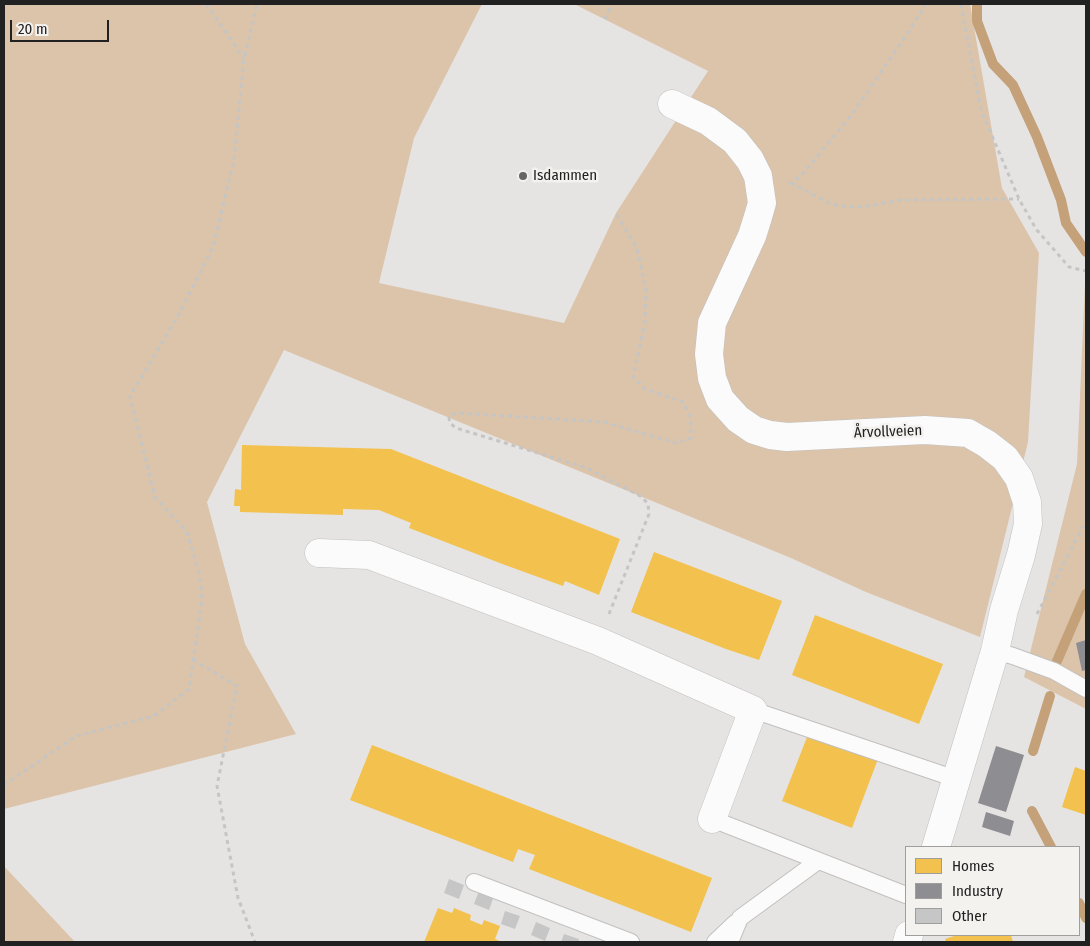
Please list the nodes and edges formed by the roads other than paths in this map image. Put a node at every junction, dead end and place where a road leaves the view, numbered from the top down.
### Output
1 (672, 104) dead end
2 (319, 554) dead end
3 (1004, 654) junction
4 (1086, 688) edge
5 (753, 710) junction
6 (956, 779) junction
7 (712, 819) joint
8 (936, 846) edge
9 (818, 861) junction
10 (474, 882) dead end
11 (905, 895) edge
12 (740, 918) junction
13 (632, 942) edge
14 (715, 942) edge
15 (730, 942) edge

1 - 3 street, Årvollveien
2 - 5 street
3 - 4 lane
3 - 6 street, Årvollveien
5 - 6 lane
5 - 7 street
6 - 8 street, Årvollveien
7 - 9 lane
9 - 11 lane
9 - 12 lane
10 - 13 lane
12 - 14 lane
12 - 15 lane

